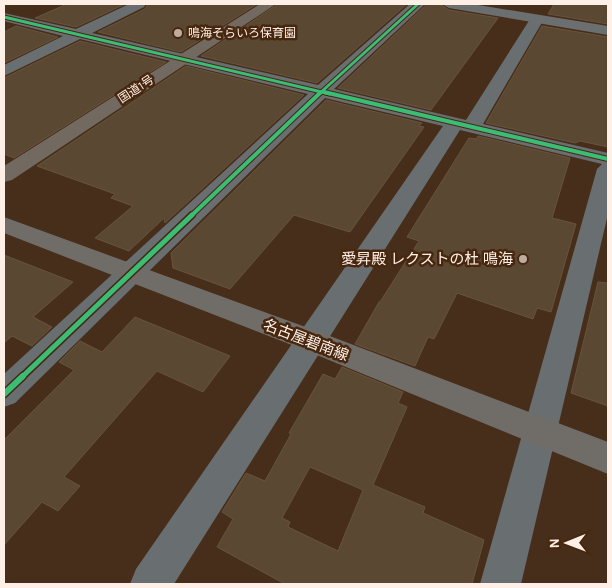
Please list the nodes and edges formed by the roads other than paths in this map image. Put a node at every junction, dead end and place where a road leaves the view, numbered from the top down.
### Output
1 (139, 4) edge
2 (269, 4) edge
3 (418, 4) edge
4 (449, 4) edge
5 (20, 7) dead end
6 (532, 13) edge
7 (4, 15) edge
8 (608, 31) edge
9 (77, 34) junction
10 (183, 60) junction
11 (4, 71) edge
12 (322, 91) junction
13 (463, 125) junction
14 (608, 159) edge
15 (608, 169) edge
16 (4, 175) edge
17 (4, 224) edge
18 (130, 273) junction
19 (312, 341) junction
20 (4, 394) edge
21 (539, 432) junction
22 (608, 458) edge
23 (151, 584) edge
24 (501, 584) edge

1 - 9 street
2 - 10 highway, 国道1号
3 - 12 street
4 - 6 street
5 - 7 street
6 - 8 street
6 - 13 street
7 - 9 street
9 - 10 street
9 - 11 street
10 - 12 street
10 - 16 highway, 国道1号
12 - 13 street
12 - 18 street
13 - 14 street
13 - 19 street
15 - 21 street
17 - 18 main road, 名古屋碧南線
18 - 19 main road, 名古屋碧南線
18 - 20 street
19 - 21 main road, 名古屋碧南線
19 - 23 street
21 - 22 main road, 名古屋碧南線
21 - 24 street

